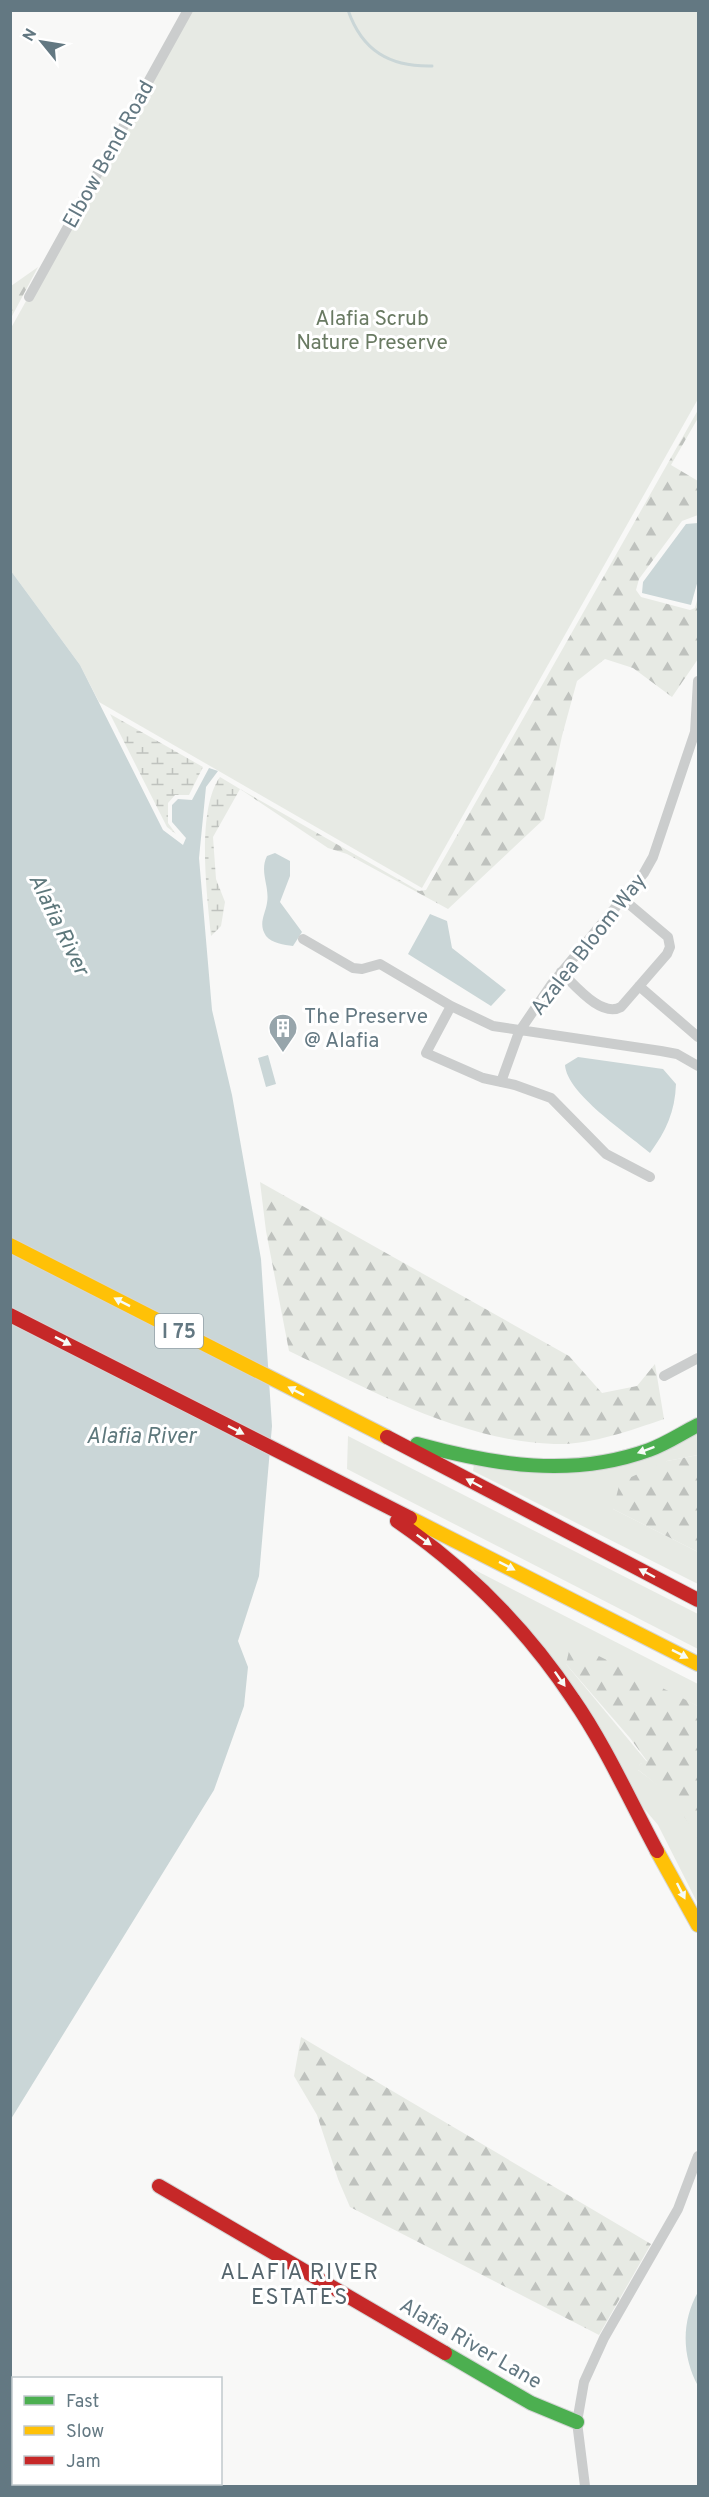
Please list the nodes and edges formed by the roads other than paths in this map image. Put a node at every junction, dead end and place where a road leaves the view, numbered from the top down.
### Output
1 (188, 10) edge
2 (29, 297) dead end
3 (698, 681) edge
4 (623, 899) junction
5 (303, 939) dead end
6 (561, 972) junction
7 (639, 986) junction
8 (451, 1006) junction
9 (519, 1032) junction
10 (699, 1037) edge
11 (699, 1066) edge
12 (501, 1082) junction
13 (650, 1177) dead end
14 (10, 1245) edge
15 (10, 1315) edge
16 (699, 1358) edge
17 (664, 1376) dead end
18 (699, 1425) edge
19 (381, 1434) junction
20 (354, 1490) junction
21 (699, 1600) edge
22 (699, 1664) edge
23 (699, 1925) edge
24 (699, 2156) edge
25 (159, 2186) dead end
26 (577, 2422) junction
27 (585, 2487) edge

1 - 2 street, Elbow Bend Road
3 - 4 street, Azalea Bloom Way
4 - 6 street, Azalea Bloom Way
4 - 7 street
5 - 8 street
6 - 7 street
6 - 9 street, Azalea Bloom Way
7 - 10 street
8 - 9 street
8 - 12 street
9 - 11 street
9 - 12 street, Azalea Bloom Way
12 - 13 street
19 -> 14 main road, I 75
15 -> 20 main road
16 - 17 street
18 -> 19 main road
21 -> 19 main road, I 75
20 -> 22 main road
20 -> 23 main road
24 - 26 street
25 - 26 main road, Alafia River Lane
26 - 27 street

